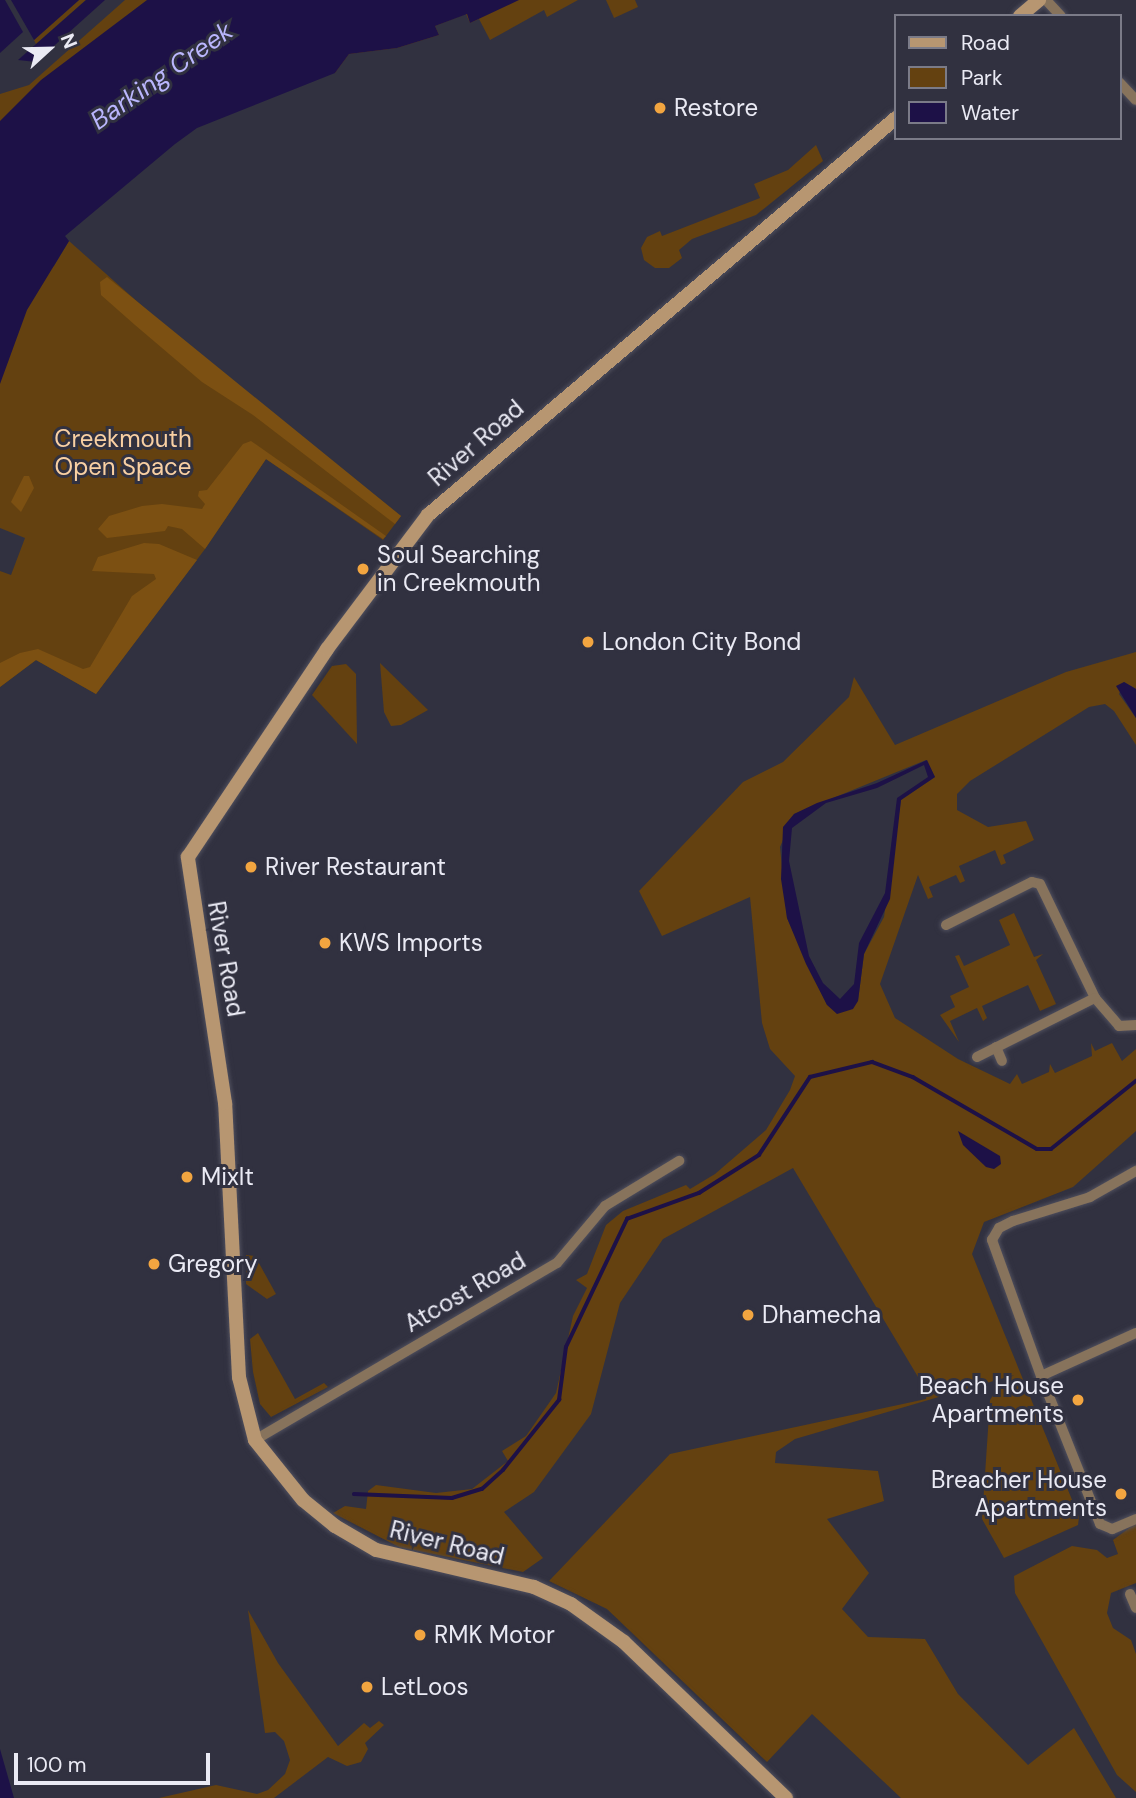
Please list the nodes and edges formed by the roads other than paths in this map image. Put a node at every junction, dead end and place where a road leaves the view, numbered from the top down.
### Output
1 (1039, 0) edge
2 (1046, 0) edge
3 (1022, 14) edge
4 (1058, 14) edge
5 (1122, 85) edge
6 (1136, 100) edge
7 (894, 120) edge
8 (946, 925) dead end
9 (1095, 998) junction
10 (1136, 1025) edge
11 (996, 1047) junction
12 (977, 1057) dead end
13 (1002, 1061) dead end
14 (679, 1161) dead end
15 (1136, 1171) edge
16 (1136, 1333) edge
17 (1041, 1376) junction
18 (255, 1440) junction
19 (1136, 1518) edge
20 (1130, 1594) dead end
21 (1136, 1608) edge
22 (786, 1798) edge

1 - 3 street
2 - 4 street
5 - 6 street
7 - 18 street, River Road
8 - 9 street
9 - 10 street
9 - 11 street
11 - 12 street
11 - 13 street
14 - 18 street, Atcost Road
15 - 17 street
16 - 17 street
17 - 19 street
18 - 22 street, River Road
20 - 21 street

